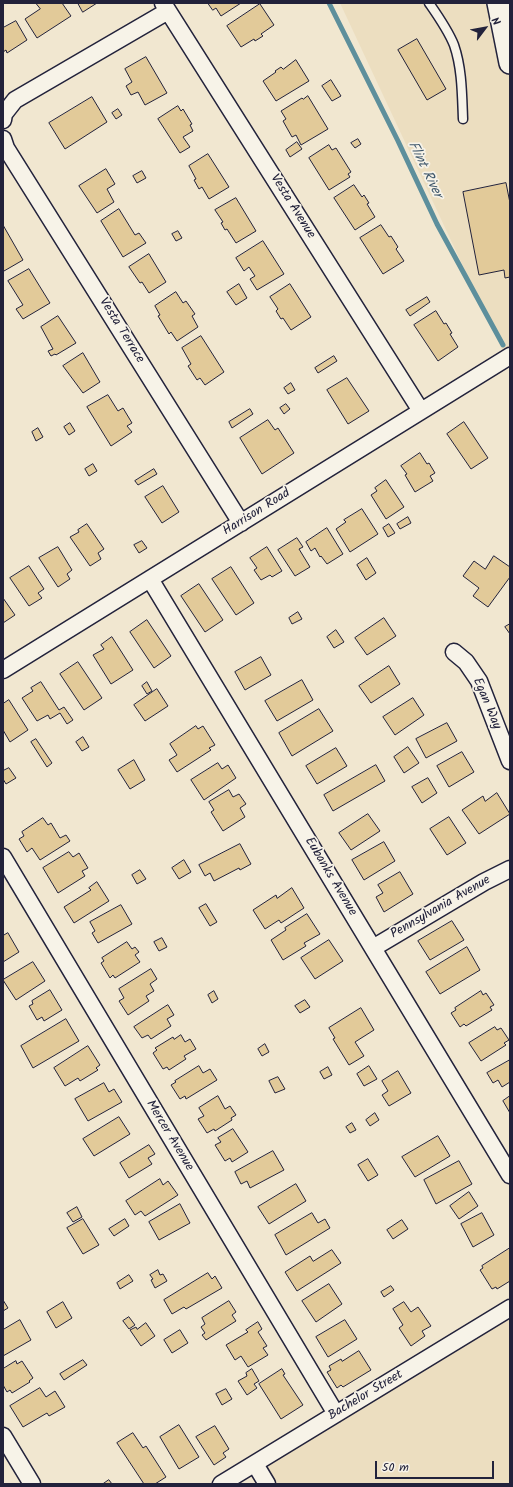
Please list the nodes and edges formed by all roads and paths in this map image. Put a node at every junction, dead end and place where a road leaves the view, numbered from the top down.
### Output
1 (429, 3) edge
2 (498, 3) edge
3 (165, 7) edge
4 (507, 29) edge
5 (510, 63) edge
6 (463, 118) dead end
7 (3, 120) edge
8 (3, 139) edge
9 (510, 356) edge
10 (421, 411) junction
11 (241, 523) junction
12 (150, 579) junction
13 (454, 652) dead end
14 (3, 670) edge
15 (510, 761) edge
16 (3, 857) edge
17 (510, 869) edge
18 (373, 948) junction
19 (510, 1175) edge
20 (510, 1308) edge
21 (336, 1414) junction
22 (3, 1436) edge
23 (255, 1464) junction
24 (32, 1484) edge
25 (221, 1484) edge
26 (267, 1484) edge

1 - 6 lane
2 - 4 street
3 - 7 street
3 - 10 street, Vesta Avenue
4 - 5 street
8 - 11 street, Vesta Terrace
9 - 10 street, Harrison Road
10 - 11 street, Harrison Road
11 - 12 street, Harrison Road
12 - 14 street, Harrison Road
12 - 18 street, Eubanks Avenue
13 - 15 street, Egan Way
16 - 21 street, Mercer Avenue
17 - 18 street, Pennsylvania Avenue
18 - 19 street, Eubanks Avenue
20 - 21 street, Bachelor Street
21 - 23 street, Bachelor Street
22 - 24 street
23 - 25 street, Bachelor Street
23 - 26 street

